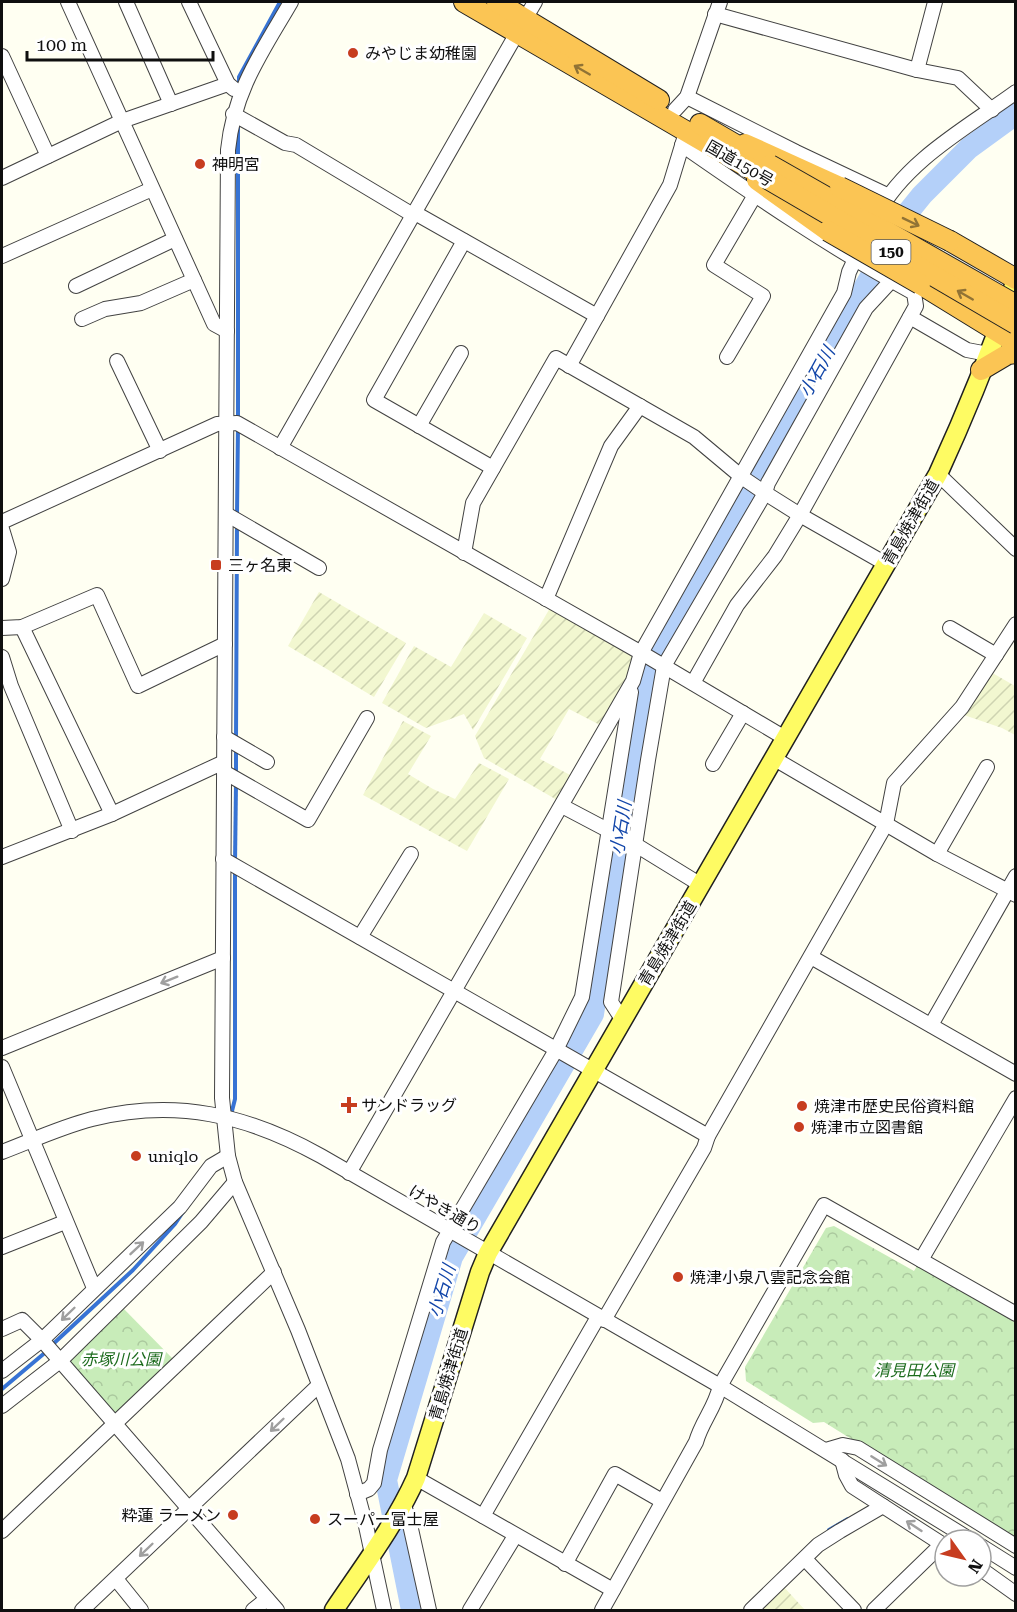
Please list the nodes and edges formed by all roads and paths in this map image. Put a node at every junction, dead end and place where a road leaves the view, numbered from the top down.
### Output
1 (68, 2) edge
2 (126, 2) edge
3 (189, 2) edge
4 (291, 2) edge
5 (464, 2) edge
6 (496, 2) edge
7 (935, 2) edge
8 (717, 8) edge
9 (526, 18) edge
10 (2, 56) edge
11 (917, 70) junction
12 (228, 84) junction
13 (1016, 92) edge
14 (240, 94) junction
15 (171, 104) junction
16 (681, 104) junction
17 (992, 110) junction
18 (233, 114) junction
19 (122, 122) junction
20 (685, 139) junction
21 (717, 142) junction
22 (48, 156) junction
23 (769, 172) junction
24 (2, 178) edge
25 (152, 189) junction
26 (755, 195) junction
27 (887, 195) junction
28 (414, 214) junction
29 (175, 239) junction
30 (464, 241) junction
31 (2, 256) edge
32 (856, 262) junction
33 (194, 280) junction
34 (889, 280) junction
35 (1016, 280) edge
36 (76, 286) dead end
37 (1016, 305) edge
38 (597, 316) junction
39 (910, 317) junction
40 (82, 319) dead end
41 (1007, 328) edge
42 (227, 331) junction
43 (1016, 343) edge
44 (461, 353) dead end
45 (1016, 353) edge
46 (727, 357) dead end
47 (117, 361) dead end
48 (985, 362) junction
49 (569, 366) junction
50 (640, 406) junction
51 (226, 422) junction
52 (419, 426) junction
53 (280, 448) junction
54 (160, 451) junction
55 (493, 468) junction
56 (938, 474) junction
57 (742, 477) junction
58 (765, 493) junction
59 (226, 514) junction
60 (800, 515) junction
61 (2, 522) edge
62 (2, 529) edge
63 (1016, 549) edge
64 (5, 553) edge
65 (464, 553) junction
66 (886, 564) junction
67 (319, 568) dead end
68 (2, 579) edge
69 (546, 599) junction
70 (1016, 624) edge
71 (22, 627) junction
72 (2, 628) edge
73 (950, 628) dead end
74 (225, 644) junction
75 (643, 654) junction
76 (996, 655) junction
77 (2, 657) edge
78 (664, 666) junction
79 (633, 681) junction
80 (693, 683) junction
81 (743, 712) junction
82 (368, 718) dead end
83 (224, 737) junction
84 (785, 738) junction
85 (773, 758) junction
86 (267, 762) dead end
87 (713, 764) dead end
88 (224, 767) junction
89 (987, 767) dead end
90 (562, 806) junction
91 (112, 814) junction
92 (886, 824) junction
93 (607, 830) junction
94 (72, 831) junction
95 (634, 844) junction
96 (2, 854) edge
97 (411, 854) dead end
98 (937, 854) junction
99 (224, 859) junction
100 (1016, 876) edge
101 (702, 885) junction
102 (1011, 893) edge
103 (360, 937) junction
104 (811, 957) junction
105 (223, 958) junction
106 (454, 990) junction
107 (622, 1019) junction
108 (931, 1025) junction
109 (2, 1048) edge
110 (556, 1050) junction
111 (2, 1067) edge
112 (585, 1067) junction
113 (1016, 1074) edge
114 (1016, 1098) edge
115 (223, 1117) junction
116 (708, 1136) junction
117 (31, 1140) junction
118 (2, 1152) edge
119 (228, 1156) junction
120 (349, 1173) junction
121 (235, 1182) junction
122 (65, 1222) junction
123 (451, 1232) junction
124 (2, 1247) edge
125 (480, 1249) junction
126 (921, 1260) junction
127 (274, 1272) junction
128 (94, 1288) junction
129 (1016, 1314) edge
130 (601, 1318) junction
131 (2, 1329) edge
132 (43, 1341) junction
133 (57, 1358) junction
134 (2, 1371) edge
135 (319, 1385) junction
136 (720, 1386) junction
137 (2, 1406) edge
138 (114, 1424) junction
139 (825, 1450) junction
140 (842, 1460) junction
141 (416, 1478) junction
142 (357, 1494) junction
143 (662, 1501) junction
144 (403, 1503) junction
145 (883, 1506) junction
146 (188, 1510) junction
147 (483, 1515) junction
148 (952, 1528) edge
149 (2, 1531) edge
150 (515, 1536) junction
151 (933, 1538) edge
152 (1016, 1546) edge
153 (372, 1553) junction
154 (993, 1554) edge
155 (933, 1555) edge
156 (805, 1559) junction
157 (566, 1564) junction
158 (1016, 1568) edge
159 (993, 1578) edge
160 (116, 1579) junction
161 (613, 1590) junction
162 (1016, 1594) edge
163 (267, 1599) junction
164 (82, 1611) edge
165 (141, 1611) edge
166 (253, 1611) edge
167 (277, 1611) edge
168 (334, 1611) edge
169 (384, 1611) edge
170 (429, 1611) edge
171 (470, 1611) edge
172 (602, 1611) edge
173 (751, 1611) edge
174 (854, 1611) edge
175 (874, 1611) edge

1 - 19 street
2 - 15 street
3 - 12 street
4 - 14 street
5 - 9 highway, 国道150号 / 150
6 - 9 highway, 国道150号 / 150
7 - 11 street
8 - 11 street
8 - 16 street
9 - 16 highway, 国道150号 / 150
20 -> 9 highway, 国道150号 / 150
9 - 28 street
10 - 22 street
11 - 17 street
12 - 14 street
12 - 15 street
13 - 17 street
14 - 18 street
15 - 19 street
16 - 21 highway, 国道150号 / 150
16 - 27 street
17 - 27 street
18 - 28 street
18 - 42 street
19 - 22 street
19 - 25 street
20 - 21 highway, 国道150号 / 150
20 - 26 street
20 - 38 street
21 - 23 highway, 国道150号 / 150
21 -> 35 highway, 150, bridge
21 - 41 highway, 150, bridge
22 - 24 street
23 - 37 highway, 国道150号 / 150, bridge
41 -> 23 highway, 国道150号 / 150, bridge
25 - 29 street
25 - 31 street
26 - 32 street
26 - 46 street
27 - 32 street
28 - 30 street
28 - 53 street
29 - 33 street
29 - 36 street
30 - 38 street
30 - 52 street
32 - 34 street
32 - 57 street
33 - 40 street
33 - 42 street
34 - 39 street
34 - 58 street
35 - 41 main road, 青島焼津街道
38 - 49 street
39 - 48 street
39 - 60 street
41 - 43 highway, 150
41 - 48 main road, 青島焼津街道
42 - 51 street
44 - 52 street
45 - 48 highway
47 - 54 street
48 - 56 main road, 青島焼津街道
49 - 50 street
49 - 55 street
50 - 57 street
50 - 69 street
51 - 53 street
51 - 54 street
51 - 59 street
52 - 55 street
53 - 65 street
54 - 61 street
55 - 65 street
56 - 63 street
56 - 66 main road, 青島焼津街道
57 - 58 street
57 - 75 street
58 - 60 street
58 - 78 street
59 - 67 street
59 - 74 street
60 - 66 street
60 - 80 street
62 - 64 street
64 - 68 street
65 - 69 street
66 - 84 main road, 青島焼津街道
69 - 75 street
70 - 76 street
71 - 72 street
71 - 74 street
71 - 91 street
73 - 76 street
74 - 83 street
75 - 78 street
75 - 79 street
76 - 92 street
77 - 94 street
78 - 80 street
78 - 95 street
79 - 90 street
79 - 93 street
80 - 81 street
81 - 84 street
81 - 87 street
82 - 88 street
83 - 86 street
83 - 88 street
84 - 85 main road, 青島焼津街道
85 - 92 street
85 - 101 main road, 青島焼津街道
88 - 91 street
88 - 99 street
89 - 98 street
90 - 93 street
90 - 106 street
91 - 94 street
92 - 98 street
92 - 104 street
93 - 95 street
93 - 110 street
94 - 96 street
95 - 101 street
95 - 107 street
97 - 103 street
98 - 102 street
99 - 103 street
99 - 105 street
100 - 102 street
101 - 107 main road, 青島焼津街道
102 - 108 street
103 - 106 street
104 - 108 street
104 - 116 street
105 -> 109 street
105 - 115 street
106 - 110 street
106 - 120 street
107 - 112 main road, 青島焼津街道
108 - 113 street
110 - 112 street
110 - 123 street
111 - 117 street
112 - 116 street
112 - 125 main road, 青島焼津街道
114 - 126 street
115 - 117 street, けやき通り
115 - 119 street
115 - 120 street, けやき通り
116 - 130 street
117 - 118 street, けやき通り
117 - 122 street
119 - 121 street
128 -> 119 street
120 - 123 street, けやき通り
121 - 127 street
121 - 133 street
122 - 124 street
122 - 128 street
123 - 125 street, けやき通り
123 - 142 street
125 - 130 street, けやき通り
125 - 141 main road, 青島焼津街道
126 - 129 street
126 - 136 street
127 - 135 street
127 - 138 street
128 -> 132 street
130 - 136 street, けやき通り
130 - 147 street
131 - 132 street
132 - 133 street
132 - 134 street
133 - 137 street
133 - 138 street
135 - 142 street
135 -> 146 street
136 - 139 street, けやき通り
136 - 143 street
138 - 146 street
138 - 149 street
139 - 140 street, けやき通り
139 -> 152 street
140 - 145 street
140 - 148 street, けやき通り
141 - 144 main road, 青島焼津街道
141 - 147 street
142 - 153 street
143 - 157 street
143 - 161 street
144 - 153 main road, 青島焼津街道
144 - 170 street
151 -> 145 street
145 - 156 street
146 -> 160 street
146 - 163 street
147 - 150 street
150 - 157 street
150 - 171 street
153 - 168 main road, 青島焼津街道
153 - 169 street
154 - 158 street
155 - 175 street
156 - 173 street
156 - 174 street
157 - 161 street
159 - 162 street
160 - 164 street
160 - 165 street
161 - 172 street
163 - 166 street
163 - 167 street

